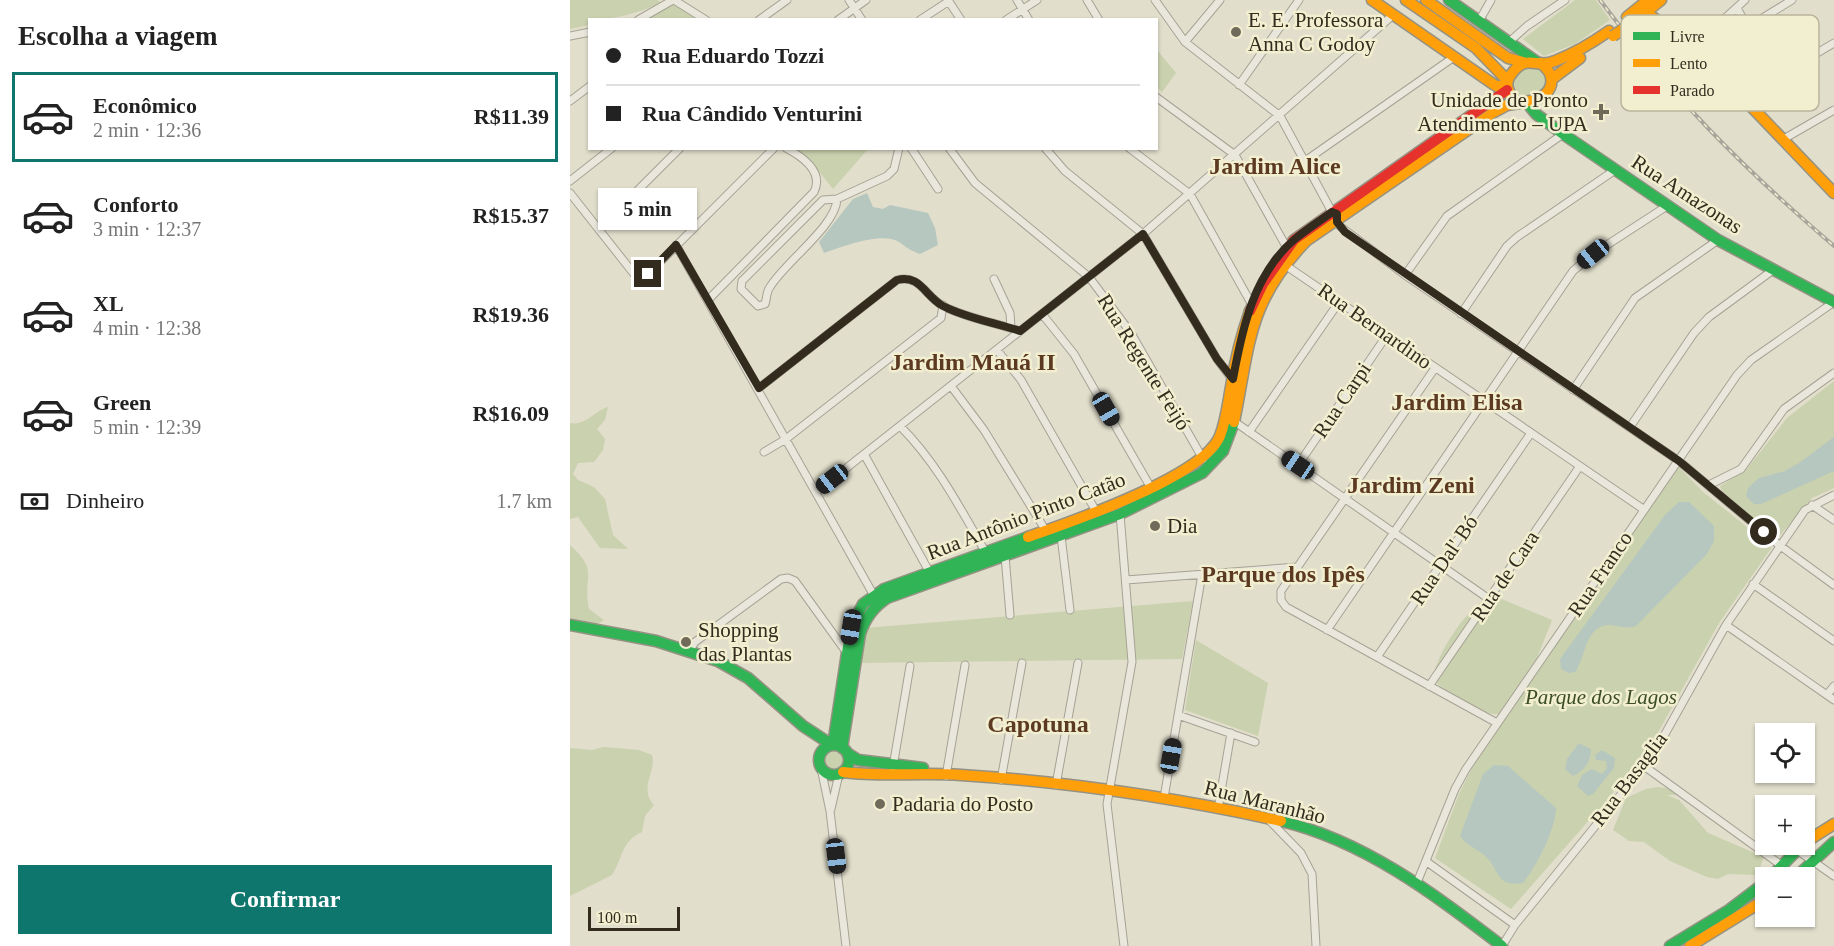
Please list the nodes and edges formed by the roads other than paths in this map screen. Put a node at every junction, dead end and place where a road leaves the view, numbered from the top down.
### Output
1 (673, 0) edge
2 (787, 0) edge
3 (849, 0) edge
4 (866, 0) edge
5 (1017, 0) edge
6 (1037, 0) edge
7 (1087, 0) edge
8 (1155, 0) edge
9 (1220, 0) edge
10 (1299, 0) edge
11 (1372, 0) edge
12 (1406, 0) edge
13 (1426, 0) edge
14 (1449, 0) edge
15 (1491, 0) edge
16 (1565, 0) edge
17 (1661, 0) edge
18 (1745, 0) edge
19 (1792, 0) edge
20 (949, 1) edge
21 (1642, 5) edge
22 (854, 8) junction
23 (1737, 8) junction
24 (1023, 9) junction
25 (1393, 15) junction
26 (1654, 15) edge
27 (1729, 15) edge
28 (1741, 15) edge
29 (1766, 15) edge
30 (642, 18) edge
31 (703, 18) edge
32 (762, 18) edge
33 (841, 18) edge
34 (861, 18) edge
35 (923, 18) edge
36 (960, 18) edge
37 (1009, 18) edge
38 (1028, 18) edge
39 (1098, 18) edge
40 (1479, 21) junction
41 (1621, 26) edge
42 (588, 32) edge
43 (1611, 34) junction
44 (570, 36) edge
45 (1185, 42) junction
46 (1509, 42) junction
47 (1834, 43) edge
48 (1819, 52) edge
49 (1454, 57) junction
50 (1532, 62) junction
51 (1552, 79) junction
52 (1239, 85) junction
53 (1507, 85) junction
54 (588, 88) edge
55 (1158, 98) edge
56 (570, 101) edge
57 (1524, 104) junction
58 (1834, 110) edge
59 (1753, 111) edge
60 (1280, 116) junction
61 (1563, 134) junction
62 (1782, 141) junction
63 (609, 150) edge
64 (678, 150) edge
65 (772, 150) edge
66 (789, 150) edge
67 (899, 150) edge
68 (912, 150) edge
69 (950, 150) edge
70 (1047, 150) edge
71 (1132, 150) edge
72 (1235, 155) junction
73 (1305, 161) junction
74 (1615, 170) junction
75 (570, 181) edge
76 (1830, 182) edge
77 (938, 189) dead end
78 (570, 192) edge
79 (1834, 193) edge
80 (1190, 194) junction
81 (837, 199) junction
82 (1667, 206) junction
83 (1335, 217) junction
84 (599, 229) junction
85 (1143, 234) junction
86 (1719, 240) junction
87 (676, 245) junction
88 (1287, 248) junction
89 (1285, 265) junction
90 (1773, 270) junction
91 (1405, 275) junction
92 (1089, 277) junction
93 (994, 279) dead end
94 (708, 300) junction
95 (1339, 302) junction
96 (1834, 302) edge
97 (1251, 303) junction
98 (943, 305) junction
99 (1042, 314) junction
100 (1461, 314) junction
101 (1011, 328) junction
102 (1020, 331) junction
103 (1387, 335) junction
104 (997, 350) junction
105 (1517, 352) junction
106 (1436, 368) junction
107 (1834, 373) edge
108 (1237, 382) junction
109 (951, 386) junction
110 (759, 388) junction
111 (1573, 390) junction
112 (1484, 401) junction
113 (1235, 422) junction
114 (900, 426) junction
115 (1630, 427) junction
116 (1249, 432) junction
117 (1532, 433) junction
118 (786, 439) junction
119 (764, 452) dead end
120 (864, 454) junction
121 (1203, 459) junction
122 (1679, 461) junction
123 (1298, 465) junction
124 (1580, 466) junction
125 (1709, 485) junction
126 (1151, 488) junction
127 (816, 492) junction
128 (1834, 495) edge
129 (1346, 498) junction
130 (1141, 503) junction
131 (1812, 505) junction
132 (1644, 509) junction
133 (1097, 513) junction
134 (1120, 514) junction
135 (1834, 520) edge
136 (1394, 532) junction
137 (1048, 535) junction
138 (1061, 536) junction
139 (1779, 545) junction
140 (986, 553) junction
141 (1005, 556) junction
142 (1441, 565) junction
143 (1298, 567) junction
144 (930, 573) junction
145 (1202, 574) junction
146 (1126, 580) junction
147 (1753, 584) junction
148 (925, 585) junction
149 (1834, 585) edge
150 (873, 594) junction
151 (1489, 599) junction
152 (1070, 610) dead end
153 (1010, 615) dead end
154 (570, 625) edge
155 (1726, 625) junction
156 (1327, 630) junction
157 (1834, 641) edge
158 (690, 650) junction
159 (847, 654) junction
160 (1377, 657) junction
161 (1022, 663) dead end
162 (1078, 663) dead end
163 (965, 665) dead end
164 (910, 666) dead end
165 (1429, 686) junction
166 (1834, 686) edge
167 (1831, 698) edge
168 (1178, 715) junction
169 (1497, 723) junction
170 (1231, 733) junction
171 (813, 734) junction
172 (1255, 742) dead end
173 (839, 748) junction
174 (819, 757) junction
175 (1644, 766) junction
176 (821, 768) junction
177 (893, 769) junction
178 (841, 773) junction
179 (949, 774) junction
180 (1001, 780) junction
181 (1056, 785) junction
182 (1110, 790) junction
183 (1164, 798) junction
184 (1218, 809) junction
185 (830, 811) junction
186 (1268, 819) junction
187 (1834, 824) edge
188 (1815, 837) edge
189 (1834, 842) edge
190 (1792, 855) edge
191 (1808, 855) edge
192 (1812, 861) junction
193 (1427, 862) junction
194 (1781, 865) joint
195 (1806, 867) edge
196 (1834, 876) edge
197 (1416, 885) junction
198 (1755, 890) edge
199 (1755, 906) edge
200 (1515, 925) junction
201 (1701, 939) edge
202 (846, 946) edge
203 (1124, 946) edge
204 (1316, 946) edge
205 (1502, 946) edge
206 (1670, 946) edge
207 (1690, 946) edge

1 - 30 street
1 - 31 street
2 - 32 street
3 - 22 street
4 - 22 street
5 - 24 street
6 - 24 street
7 - 39 street
8 - 45 street
9 - 45 street
10 - 52 street
11 - 25 main road
12 - 53 main road
13 - 50 main road
14 - 40 main road
15 - 40 street
16 - 46 street
17 - 21 main road
18 - 23 street
19 - 29 street
20 - 35 street
20 - 36 street
21 - 26 main road
22 - 33 street
22 - 34 street
23 - 27 street
23 - 28 street
24 - 37 street
24 - 38 street
25 - 49 main road
25 - 60 street
40 - 46 main road
41 - 43 main road
42 - 44 street
43 - 50 main road
43 - 51 main road
45 - 52 street
46 - 50 main road
47 - 48 street
49 - 53 main road
49 - 73 street
50 - 51 main road
50 - 53 main road
51 - 57 main road
52 - 60 street
53 - 57 main road
53 - 83 main road, Rua Antônio Pinto Catão
54 - 56 street
55 - 72 street
57 - 61 main road, Rua Amazonas
57 - 83 main road, Rua Antônio Pinto Catão
58 - 62 street
59 - 62 main road
60 - 72 street
60 - 73 street
61 - 74 main road, Rua Amazonas
61 - 91 street
62 - 76 main road
63 - 75 street
64 - 84 street
65 - 87 street
66 - 94 street
67 - 81 street
68 - 77 street
69 - 92 street, Rua Regente Feijó
70 - 85 street
71 - 80 street
72 - 80 street
72 - 88 street
73 - 83 street
74 - 82 main road, Rua Amazonas
74 - 100 street
76 - 79 main road
78 - 84 street
80 - 85 street
80 - 97 street
81 - 81 street
82 - 86 main road, Rua Amazonas
82 - 105 street
83 - 88 main road, Rua Antônio Pinto Catão
83 - 89 main road, Rua Antônio Pinto Catão
83 - 91 street
84 - 87 street
85 - 92 street
85 - 108 street
86 - 90 main road, Rua Amazonas
86 - 111 street
87 - 94 street
88 - 97 main road, Rua Antônio Pinto Catão
89 - 95 street, Rua Bernardino
89 - 108 main road, Rua Antônio Pinto Catão
90 - 96 main road, Rua Amazonas
90 - 115 street
91 - 100 street
92 - 99 street
92 - 121 street, Rua Regente Feijó
93 - 101 street
94 - 110 street
95 - 103 street, Rua Bernardino
95 - 116 street
96 - 122 street, Rua Franco
97 - 108 main road, Rua Antônio Pinto Catão
98 - 101 street
98 - 110 street
98 - 118 street
99 - 102 street
99 - 126 street
100 - 105 street
101 - 102 street
102 - 104 street
103 - 106 street, Rua Bernardino
103 - 123 street, Rua Carpi
104 - 109 street
104 - 133 street
105 - 111 street
105 - 112 street
106 - 112 street, Rua Bernardino
106 - 129 street
107 - 125 street
108 - 113 main road, Rua Antônio Pinto Catão
108 - 121 main road, Rua Antônio Pinto Catão
109 - 114 street
109 - 137 street
110 - 118 street
111 - 115 street
112 - 117 street, Rua Bernardino
112 - 136 street
113 - 116 street
113 - 130 main road, Rua Antônio Pinto Catão
114 - 120 street
114 - 140 street
115 - 122 street
116 - 123 street
117 - 124 street, Rua Bernardino
117 - 142 street, Rua Dal' Bó
118 - 119 street
118 - 127 street
120 - 127 street
120 - 144 street
121 - 126 main road, Rua Antônio Pinto Catão
122 - 125 street
122 - 132 street, Rua Franco
123 - 129 street
124 - 132 street, Rua Bernardino
124 - 151 street, Rua de Cara
125 - 139 street
126 - 130 main road
126 - 133 main road, Rua Antônio Pinto Catão
127 - 150 street
128 - 131 street, Rua Basaglia
129 - 136 street
129 - 143 street
130 - 134 main road, Rua Antônio Pinto Catão
131 - 135 street
131 - 139 street, Rua Basaglia
132 - 169 street, Rua Franco
133 - 137 main road, Rua Antônio Pinto Catão
134 - 138 main road, Rua Antônio Pinto Catão
134 - 146 street
136 - 142 street
136 - 156 street
137 - 138 main road, Rua Antônio Pinto Catão
137 - 140 main road, Rua Antônio Pinto Catão
137 - 141 main road, Rua Antônio Pinto Catão
138 - 152 street
139 - 147 street, Rua Basaglia
139 - 149 street
140 - 144 main road, Rua Antônio Pinto Catão
141 - 148 main road, Rua Antônio Pinto Catão
141 - 153 street
142 - 151 street
142 - 160 street, Rua Dal' Bó
143 - 145 street
143 - 156 street
144 - 148 main road
144 - 150 main road, Rua Antônio Pinto Catão
145 - 146 street
145 - 168 street
146 - 182 street
147 - 155 street, Rua Basaglia
147 - 157 street
148 - 173 main road, Rua Antônio Pinto Catão
150 - 159 main road
151 - 165 street, Rua de Cara
154 - 158 main road, Rua Maranhão
155 - 167 street
155 - 175 street, Rua Basaglia
156 - 160 street
158 - 159 street
158 - 171 main road, Rua Maranhão
159 - 173 main road
160 - 165 street
161 - 180 street
162 - 181 street
163 - 179 street
164 - 177 street
165 - 169 street
166 - 167 street
168 - 170 street
168 - 183 street
169 - 193 street, Rua Franco
170 - 172 street
170 - 184 street
171 - 173 main road, Rua Maranhão
171 - 174 main road
173 - 174 main road
173 - 177 main road, Rua Maranhão
173 - 178 main road
174 - 176 main road
175 - 194 street
175 - 200 street, Rua Basaglia
176 - 178 main road, Rua Maranhão
176 - 185 street
177 - 178 main road, Rua Maranhão
177 - 179 main road, Rua Maranhão
178 - 185 street
179 - 180 main road, Rua Maranhão
180 - 181 main road, Rua Maranhão
181 - 182 main road, Rua Maranhão
182 - 183 main road, Rua Maranhão
182 - 203 street
183 - 184 main road, Rua Maranhão
184 - 186 main road, Rua Maranhão
185 - 202 street
186 - 197 main road, Rua Maranhão
186 - 204 street
187 - 188 main road
189 - 192 main road
190 - 194 main road
191 - 192 street
192 - 195 main road
192 - 196 street
193 - 197 street, Rua Franco
193 - 200 street
197 - 205 main road, Rua Maranhão
198 - 201 main road
199 - 201 main road
200 - 205 street, Rua Basaglia
201 - 206 main road
201 - 207 main road

